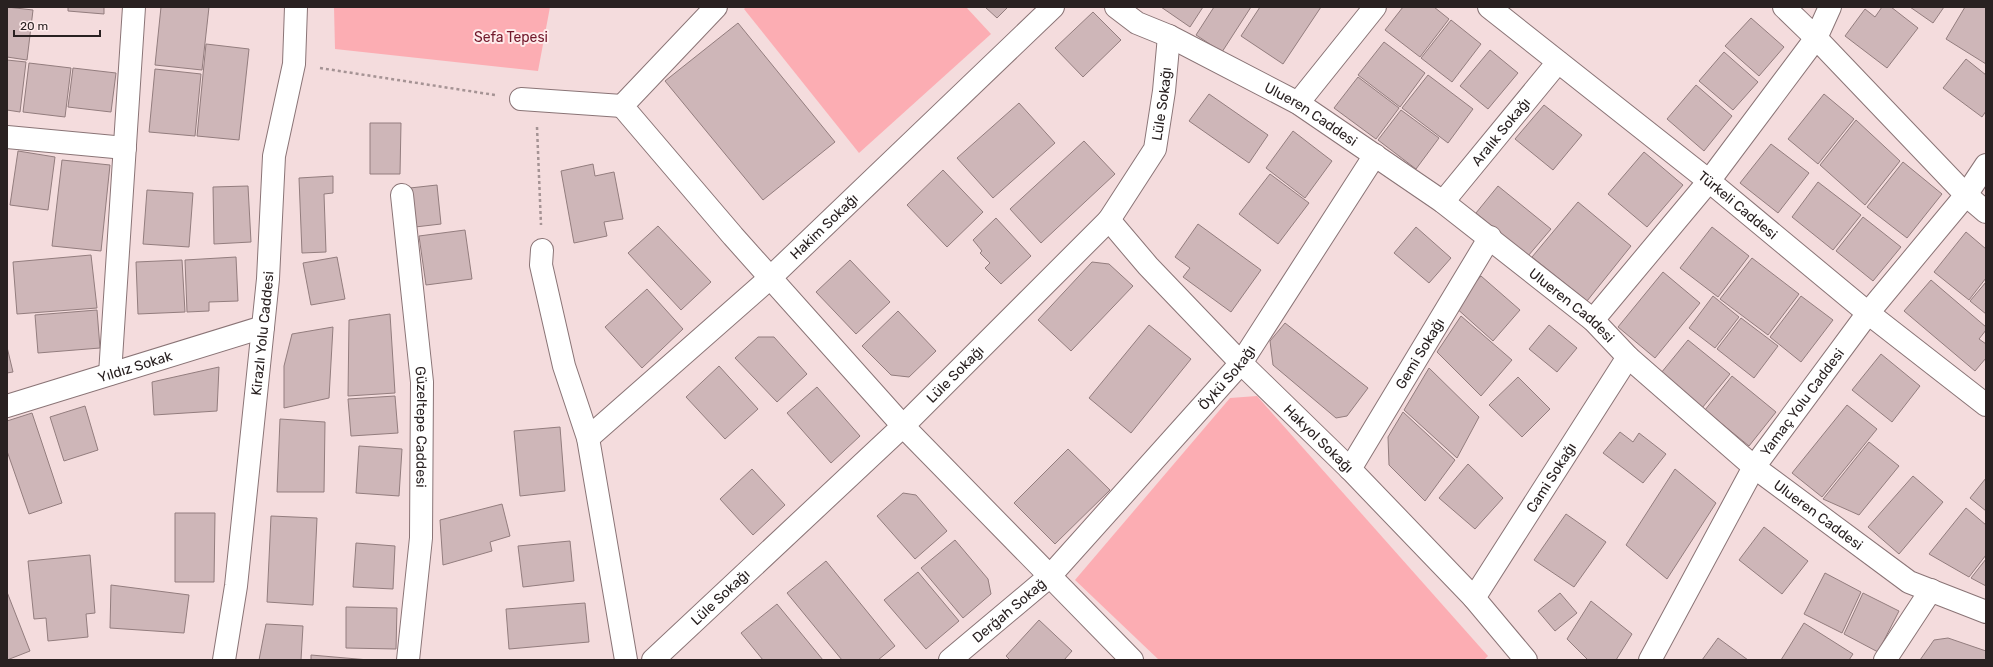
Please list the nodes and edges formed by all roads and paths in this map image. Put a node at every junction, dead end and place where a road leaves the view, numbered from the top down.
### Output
1 (134, 7) edge
2 (296, 7) edge
3 (716, 7) edge
4 (1053, 7) edge
5 (1116, 7) edge
6 (1375, 7) edge
7 (1489, 7) edge
8 (1784, 7) edge
9 (1830, 7) edge
10 (1141, 15) edge
11 (1169, 36) junction
12 (1816, 38) junction
13 (1558, 62) junction
14 (294, 64) junction
15 (529, 100) junction
16 (1298, 103) junction
17 (622, 106) junction
18 (7, 136) edge
19 (125, 148) junction
20 (1375, 155) junction
21 (1986, 165) edge
22 (1709, 181) junction
23 (402, 195) dead end
24 (1966, 195) junction
25 (1443, 202) junction
26 (1986, 212) edge
27 (1110, 220) junction
28 (1490, 237) junction
29 (542, 250) joint
30 (770, 278) junction
31 (1868, 313) junction
32 (1593, 320) junction
33 (263, 327) junction
34 (1628, 357) junction
35 (1241, 363) junction
36 (110, 374) junction
37 (1986, 405) edge
38 (7, 406) edge
39 (903, 426) junction
40 (588, 438) junction
41 (1754, 467) junction
42 (1350, 469) junction
43 (1050, 576) junction
44 (1931, 590) junction
45 (1474, 598) junction
46 (1986, 612) edge
47 (224, 660) edge
48 (408, 660) edge
49 (626, 660) edge
50 (653, 660) edge
51 (950, 660) edge
52 (1132, 660) edge
53 (1526, 660) edge
54 (1650, 660) edge
55 (1885, 660) edge

1 - 19 street
2 - 14 street, Kirazlı Yolu Caddesi
3 - 17 street
4 - 30 street, Hakim Sokağı
5 - 10 street
6 - 16 street
7 - 13 street, Türkeli Caddesi
8 - 12 street
9 - 12 street
10 - 11 street, Ulueren Caddesi
11 - 16 street, Ulueren Caddesi
11 - 27 street, Lüle Sokağı
12 - 22 street
12 - 24 street
13 - 22 street, Türkeli Caddesi
13 - 25 street, Aralık Sokağı
14 - 15 path
14 - 33 street, Kirazlı Yolu Caddesi
15 - 17 street
15 - 29 path
16 - 20 street, Ulueren Caddesi
17 - 30 street
18 - 19 street
19 - 36 street
20 - 25 street, Ulueren Caddesi
20 - 35 street, Öykü Sokağı
21 - 24 street, Yamaç Yolu Caddesi
22 - 31 street, Türkeli Caddesi
22 - 32 street
23 - 48 street, Güzeltepe Caddesi
24 - 26 street
24 - 31 street, Yamaç Yolu Caddesi
25 - 28 street, Ulueren Caddesi
27 - 35 street, Hakyol Sokağı
27 - 39 street, Lüle Sokağı
28 - 32 street, Ulueren Caddesi
28 - 42 street, Gemi Sokağı
29 - 40 street
30 - 39 street
30 - 40 street, Hakim Sokağı
31 - 37 street, Türkeli Caddesi
31 - 41 street, Yamaç Yolu Caddesi
32 - 34 street, Ulueren Caddesi
33 - 36 street, Yıldız Sokak
33 - 47 street, Kirazlı Yolu Caddesi
34 - 41 street, Ulueren Caddesi
34 - 45 street, Cami Sokağı
35 - 42 street, Hakyol Sokağı
35 - 43 street, Öykü Sokağı
36 - 38 street, Yıldız Sokak
39 - 43 street
39 - 50 street, Lüle Sokağı
40 - 49 street
41 - 44 street, Ulueren Caddesi
41 - 54 street, Yamaç Yolu Caddesi
42 - 45 street, Hakyol Sokağı
43 - 51 street, Derğah Sokağ
43 - 52 street
44 - 46 street, Ulueren Caddesi
44 - 55 street
45 - 53 street, Hakyol Sokağı

